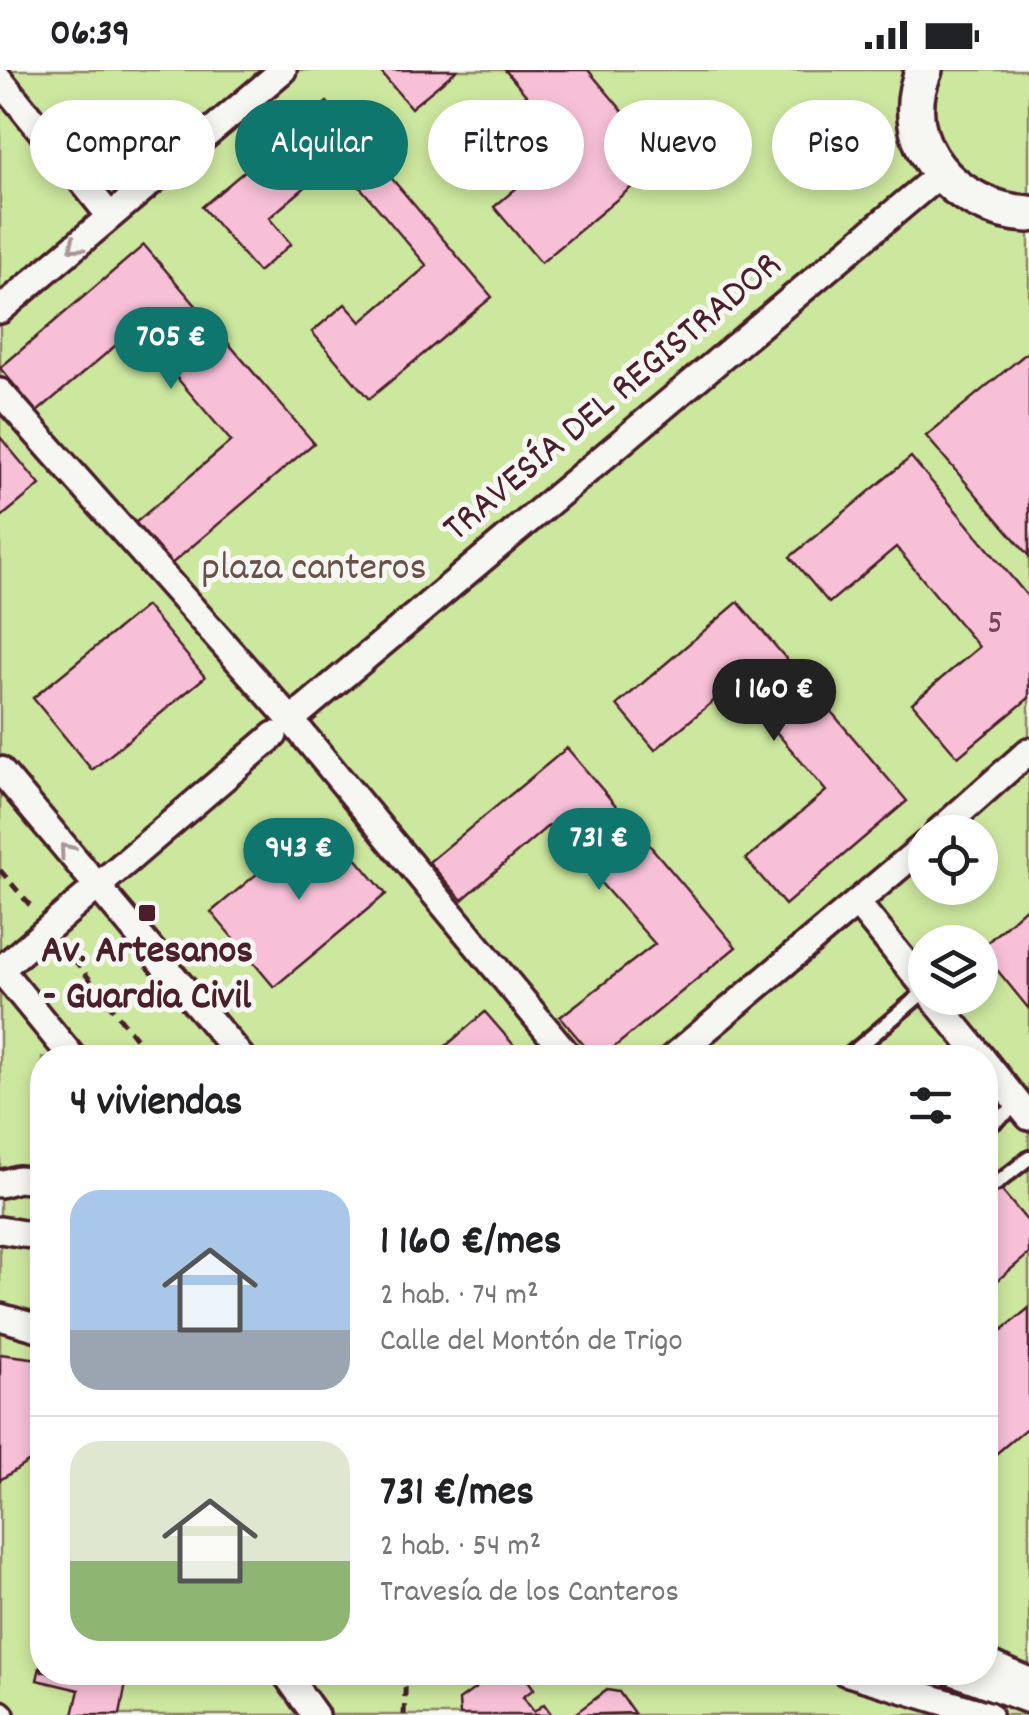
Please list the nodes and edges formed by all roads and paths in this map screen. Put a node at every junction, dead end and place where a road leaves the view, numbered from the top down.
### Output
1 (274, 73) edge
2 (919, 73) edge
3 (0, 80) edge
4 (940, 174) junction
5 (1029, 214) edge
6 (110, 216) junction
7 (0, 310) edge
8 (0, 392) edge
9 (282, 728) junction
10 (1028, 754) edge
11 (0, 770) edge
12 (958, 815) edge
13 (908, 858) edge
14 (0, 870) edge
15 (95, 885) junction
16 (857, 902) junction
17 (48, 927) junction
18 (908, 967) edge
19 (0, 970) edge
20 (908, 1004) edge
21 (947, 1015) edge
22 (62, 1045) edge
23 (141, 1045) edge
24 (231, 1045) edge
25 (559, 1045) edge
26 (687, 1045) edge
27 (861, 1045) edge
28 (971, 1045) edge
29 (998, 1078) edge
30 (1024, 1110) edge
31 (998, 1123) edge
32 (1029, 1158) edge
33 (30, 1180) edge
34 (998, 1182) edge
35 (0, 1184) edge
36 (0, 1230) edge
37 (30, 1235) edge
38 (0, 1317) edge
39 (30, 1326) edge
40 (998, 1668) edge
41 (1029, 1681) edge
42 (294, 1685) edge
43 (405, 1685) edge
44 (888, 1685) edge
45 (988, 1685) edge
46 (1029, 1700) edge
47 (315, 1715) edge
48 (404, 1715) edge
49 (988, 1715) edge

1 - 6 street
2 - 4 street
3 - 6 street
4 - 5 street
4 - 9 street, TRAVESÍA DEL REGISTRADOR
6 -> 7 street
8 - 9 street
9 - 15 street, TRAVESÍA DEL REGISTRADOR
9 - 25 street
10 - 12 street
15 -> 11 street
13 - 16 street
14 - 17 path
15 - 17 street, TRAVESÍA DEL REGISTRADOR
15 - 24 street
16 - 18 street
16 - 26 street
17 - 19 street, TRAVESÍA DEL REGISTRADOR
17 - 23 path
19 - 22 street
20 - 27 lane
21 - 28 street
29 - 30 street
30 - 31 lane
32 - 34 lane
33 - 35 street
36 - 37 street
38 - 39 street
40 - 41 street
42 - 47 street
43 - 48 path
44 - 49 street
45 - 46 street

